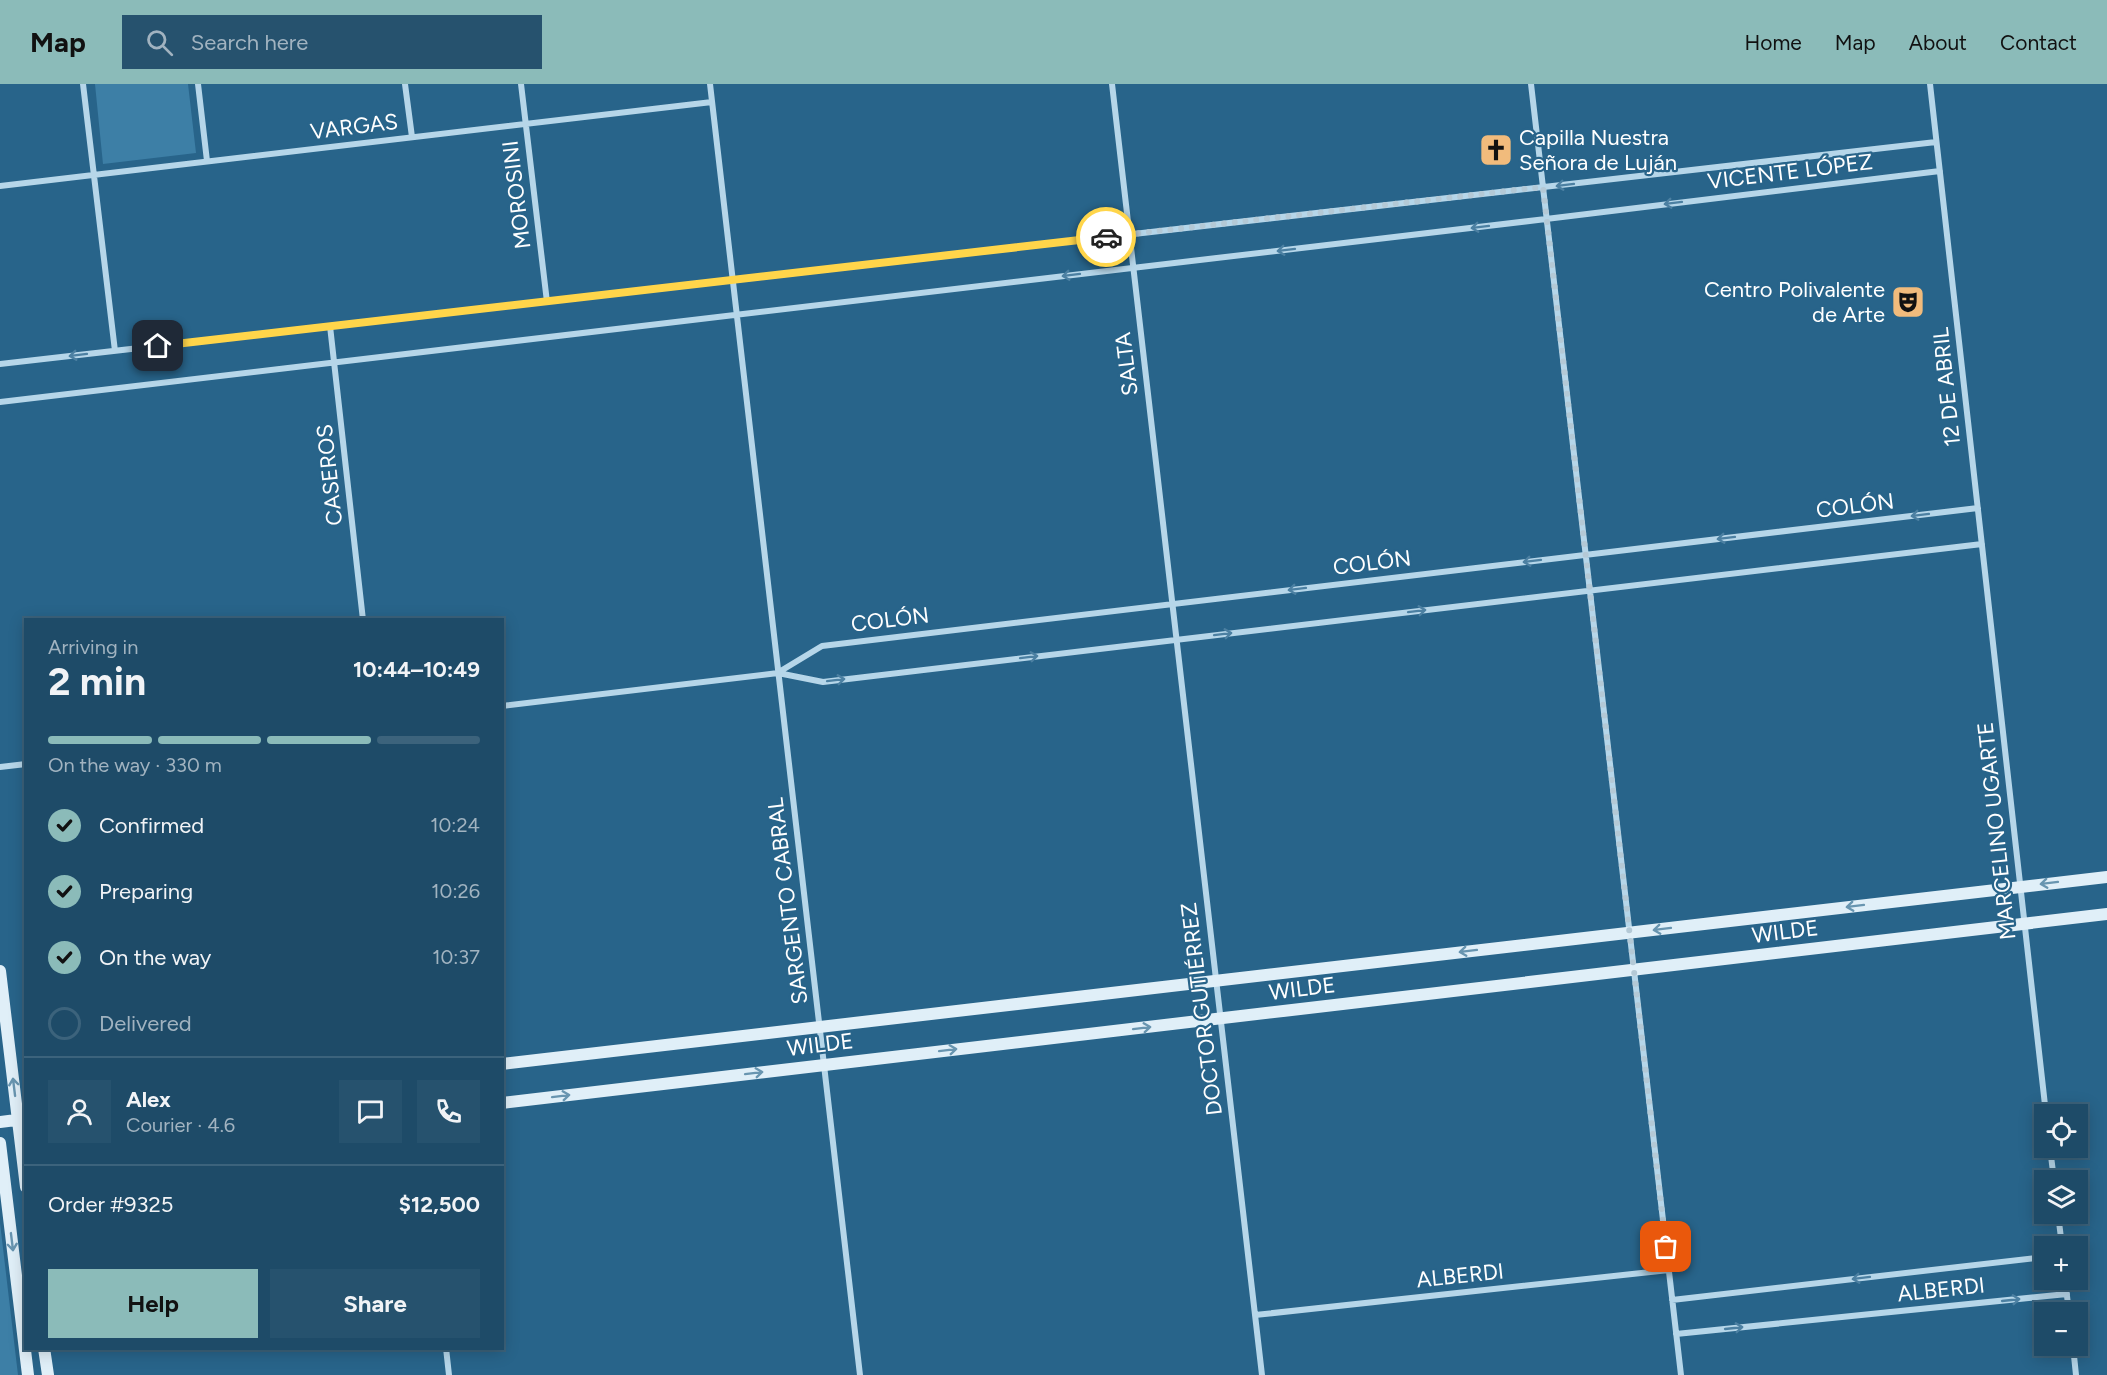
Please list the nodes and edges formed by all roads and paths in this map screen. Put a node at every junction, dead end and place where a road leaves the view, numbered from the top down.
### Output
1 (83, 84) edge
2 (198, 84) edge
3 (405, 84) edge
4 (521, 84) edge
5 (710, 84) edge
6 (1112, 84) edge
7 (1531, 84) edge
8 (1930, 84) edge
9 (712, 102) junction
10 (526, 123) junction
11 (412, 137) junction
12 (1936, 142) junction
13 (207, 161) junction
14 (1940, 171) junction
15 (94, 175) junction
16 (0, 186) edge
17 (1543, 187) junction
18 (1546, 219) junction
19 (1129, 235) junction
20 (1133, 268) junction
21 (733, 280) junction
22 (547, 302) junction
23 (736, 315) junction
24 (330, 326) junction
25 (115, 351) junction
26 (334, 362) junction
27 (0, 364) edge
28 (0, 402) edge
29 (1978, 508) junction
30 (1982, 544) junction
31 (1585, 555) junction
32 (1590, 590) junction
33 (1172, 604) junction
34 (363, 618) edge
35 (1176, 640) junction
36 (778, 673) junction
37 (504, 706) edge
38 (24, 764) edge
39 (0, 767) edge
40 (2107, 877) edge
41 (2020, 887) junction
42 (2107, 914) edge
43 (2025, 924) junction
44 (1629, 932) junction
45 (1634, 970) junction
46 (0, 971) edge
47 (1216, 980) junction
48 (1220, 1018) junction
49 (820, 1027) junction
50 (504, 1064) edge
51 (824, 1065) junction
52 (504, 1103) edge
53 (2045, 1104) edge
54 (22, 1120) edge
55 (0, 1122) edge
56 (0, 1143) edge
57 (24, 1159) edge
58 (2, 1162) junction
59 (2034, 1258) edge
60 (1669, 1270) junction
61 (2066, 1290) edge
62 (2067, 1294) junction
63 (1672, 1300) junction
64 (2068, 1302) edge
65 (1255, 1315) junction
66 (1676, 1334) junction
67 (24, 1342) edge
68 (25, 1350) edge
69 (44, 1350) edge
70 (446, 1350) edge
71 (2074, 1356) edge
72 (28, 1375) edge
73 (48, 1375) edge
74 (449, 1375) edge
75 (860, 1375) edge
76 (1262, 1375) edge
77 (1680, 1375) edge
78 (2076, 1375) edge

1 - 15 street
2 - 13 street
3 - 11 street
4 - 10 street, MOROSINI
5 - 9 street, SARGENTO CABRAL
6 - 19 street, SALTA
7 - 17 street
8 - 12 street, 12 DE ABRIL
9 - 10 street, VARGAS
9 - 21 street, SARGENTO CABRAL
10 - 11 street, VARGAS
10 - 22 street, MOROSINI
11 - 13 street, VARGAS
12 - 14 street, 12 DE ABRIL
12 -> 17 street, VICENTE LÓPEZ
13 - 15 street, VARGAS
14 -> 18 street, VICENTE LÓPEZ
14 - 29 street, 12 DE ABRIL
15 - 16 street, VARGAS
15 - 25 street
17 - 18 street
17 - 19 street, VICENTE LÓPEZ
18 -> 20 street, VICENTE LÓPEZ
18 - 31 street
19 - 20 street, SALTA
19 - 21 street, VICENTE LÓPEZ
20 -> 23 street, VICENTE LÓPEZ
20 - 33 street, SALTA
21 - 22 street, VICENTE LÓPEZ
21 - 23 street, SARGENTO CABRAL
22 - 24 street, VICENTE LÓPEZ
23 - 26 street, VICENTE LÓPEZ
23 - 36 street, SARGENTO CABRAL
24 - 25 street, VICENTE LÓPEZ
24 - 26 street, CASEROS
25 -> 27 street, VICENTE LÓPEZ
26 - 28 street, VICENTE LÓPEZ
26 - 34 street, CASEROS
29 - 30 street, 12 DE ABRIL
29 -> 31 street, COLÓN
30 - 32 street, COLÓN
30 - 41 street, MARCELINO UGARTE
31 - 32 street
31 -> 33 street, COLÓN
35 -> 32 street, COLÓN
32 - 44 street
33 - 35 street, SALTA
33 - 36 street, COLÓN
36 -> 35 street, COLÓN
35 - 47 street, DOCTOR GUTIÉRREZ
36 - 37 street, COLÓN
36 - 49 street, SARGENTO CABRAL
38 - 39 street
40 -> 41 street, WILDE
41 - 43 street, MARCELINO UGARTE
41 -> 44 street, WILDE
42 - 43 street, WILDE
43 - 45 street, WILDE
43 - 53 street, MARCELINO UGARTE
44 - 45 street
44 -> 47 street, WILDE
45 - 48 street, WILDE
45 - 60 street
54 -> 46 street
47 - 48 street, DOCTOR GUTIÉRREZ
47 - 49 street, WILDE
51 -> 48 street, WILDE
48 - 65 street, DOCTOR GUTIÉRREZ
49 - 50 street, WILDE
49 - 51 street, SARGENTO CABRAL
52 -> 51 street, WILDE
51 - 75 street, SARGENTO CABRAL
54 - 55 street
54 - 57 street
56 - 58 street
57 - 58 street
58 -> 67 street
59 -> 63 street, ALBERDI
60 - 63 street
60 - 65 street, ALBERDI
61 - 62 street
62 - 64 street
66 -> 62 street, ALBERDI
63 - 66 street
65 - 76 street, DOCTOR GUTIÉRREZ
66 - 77 street
68 -> 72 street
69 - 73 street
70 - 74 street
71 - 78 street

